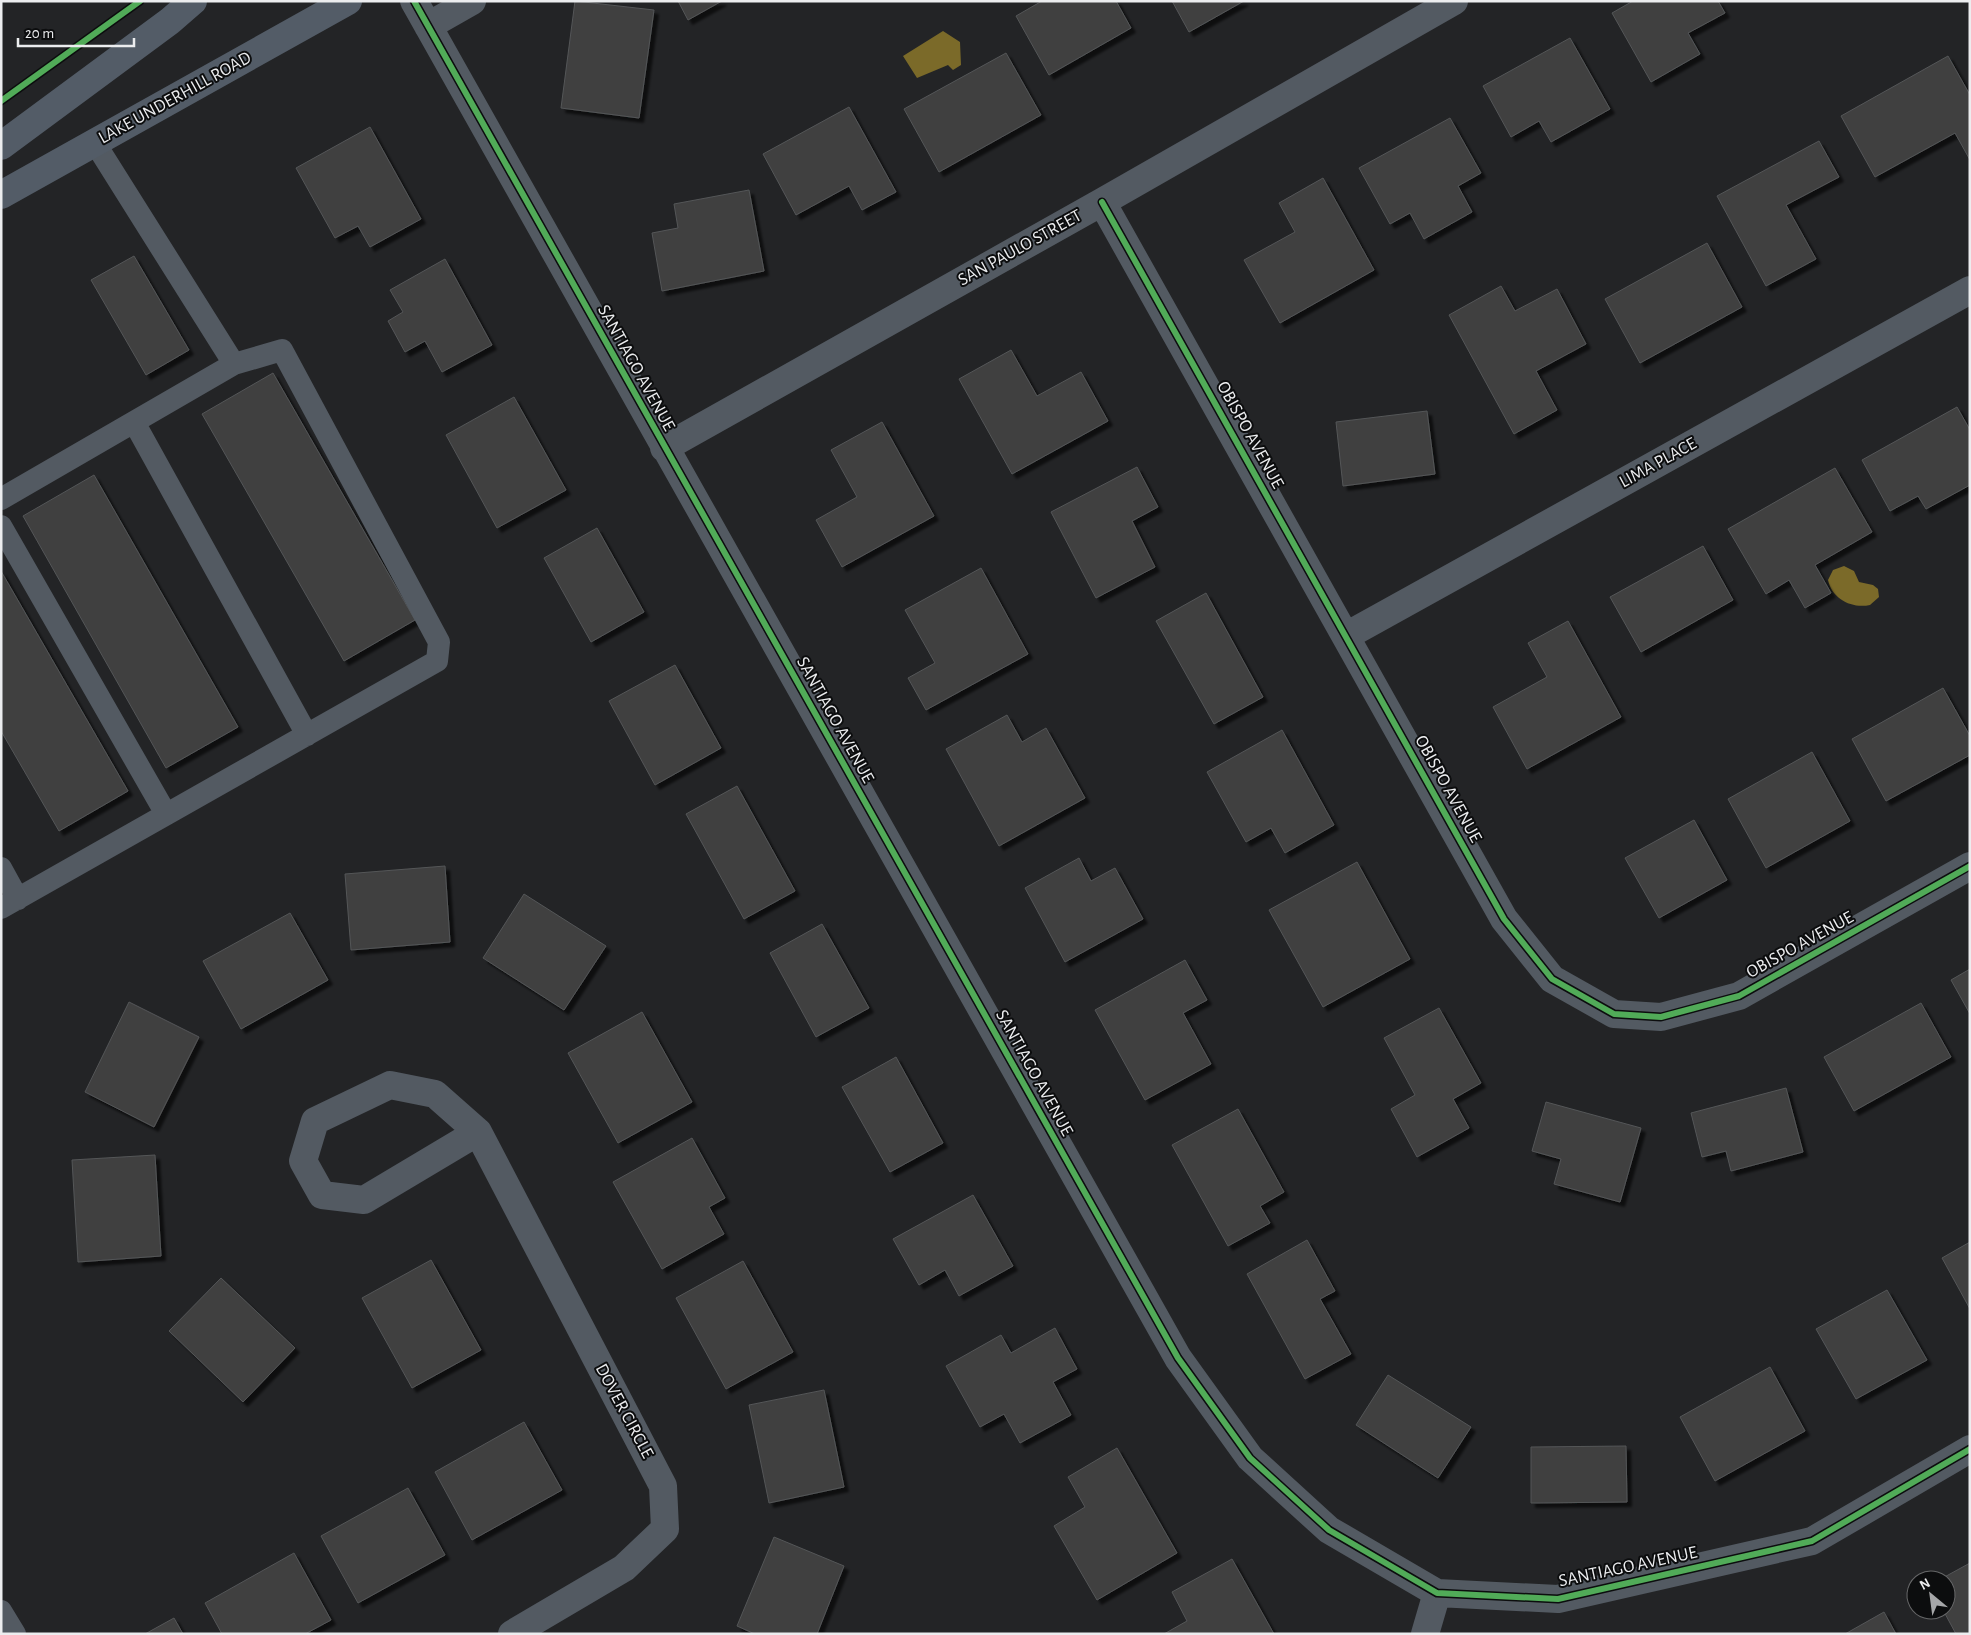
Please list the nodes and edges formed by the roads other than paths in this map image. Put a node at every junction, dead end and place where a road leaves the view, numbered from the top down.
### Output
1 (193, 1) edge
2 (348, 1) edge
3 (414, 1) edge
4 (472, 1) edge
5 (1454, 1) edge
6 (428, 26) junction
7 (95, 143) junction
8 (1, 146) edge
9 (1, 195) edge
10 (1102, 202) junction
11 (1970, 290) edge
12 (234, 364) junction
13 (134, 422) junction
14 (664, 448) junction
15 (1, 499) edge
16 (1, 526) edge
17 (1346, 636) junction
18 (307, 735) junction
19 (166, 814) junction
20 (1970, 866) edge
21 (1, 868) edge
22 (10, 903) edge
23 (478, 1132) junction
24 (1970, 1449) edge
25 (1437, 1593) junction
26 (1, 1611) edge
27 (15, 1634) edge
28 (512, 1634) edge
29 (1425, 1634) edge

1 - 8 main road
2 - 7 main road, LAKE UNDERHILL ROAD
3 - 6 street, SANTIAGO AVENUE
4 - 6 street
5 - 10 street, SAN PAULO STREET
6 - 14 street, SANTIAGO AVENUE
7 - 9 main road, LAKE UNDERHILL ROAD
7 - 12 lane
10 - 14 street, SAN PAULO STREET
10 - 17 street, OBISPO AVENUE
11 - 17 street, LIMA PLACE
12 - 13 lane
12 - 18 lane
13 - 15 lane
13 - 18 lane
14 - 25 street, SANTIAGO AVENUE
16 - 19 lane
17 - 20 street, OBISPO AVENUE
18 - 19 lane
19 - 22 lane
21 - 22 lane
23 - 23 street, DOVER CIRCLE
23 - 28 street, DOVER CIRCLE
24 - 25 street, SANTIAGO AVENUE
25 - 29 street
26 - 27 lane

